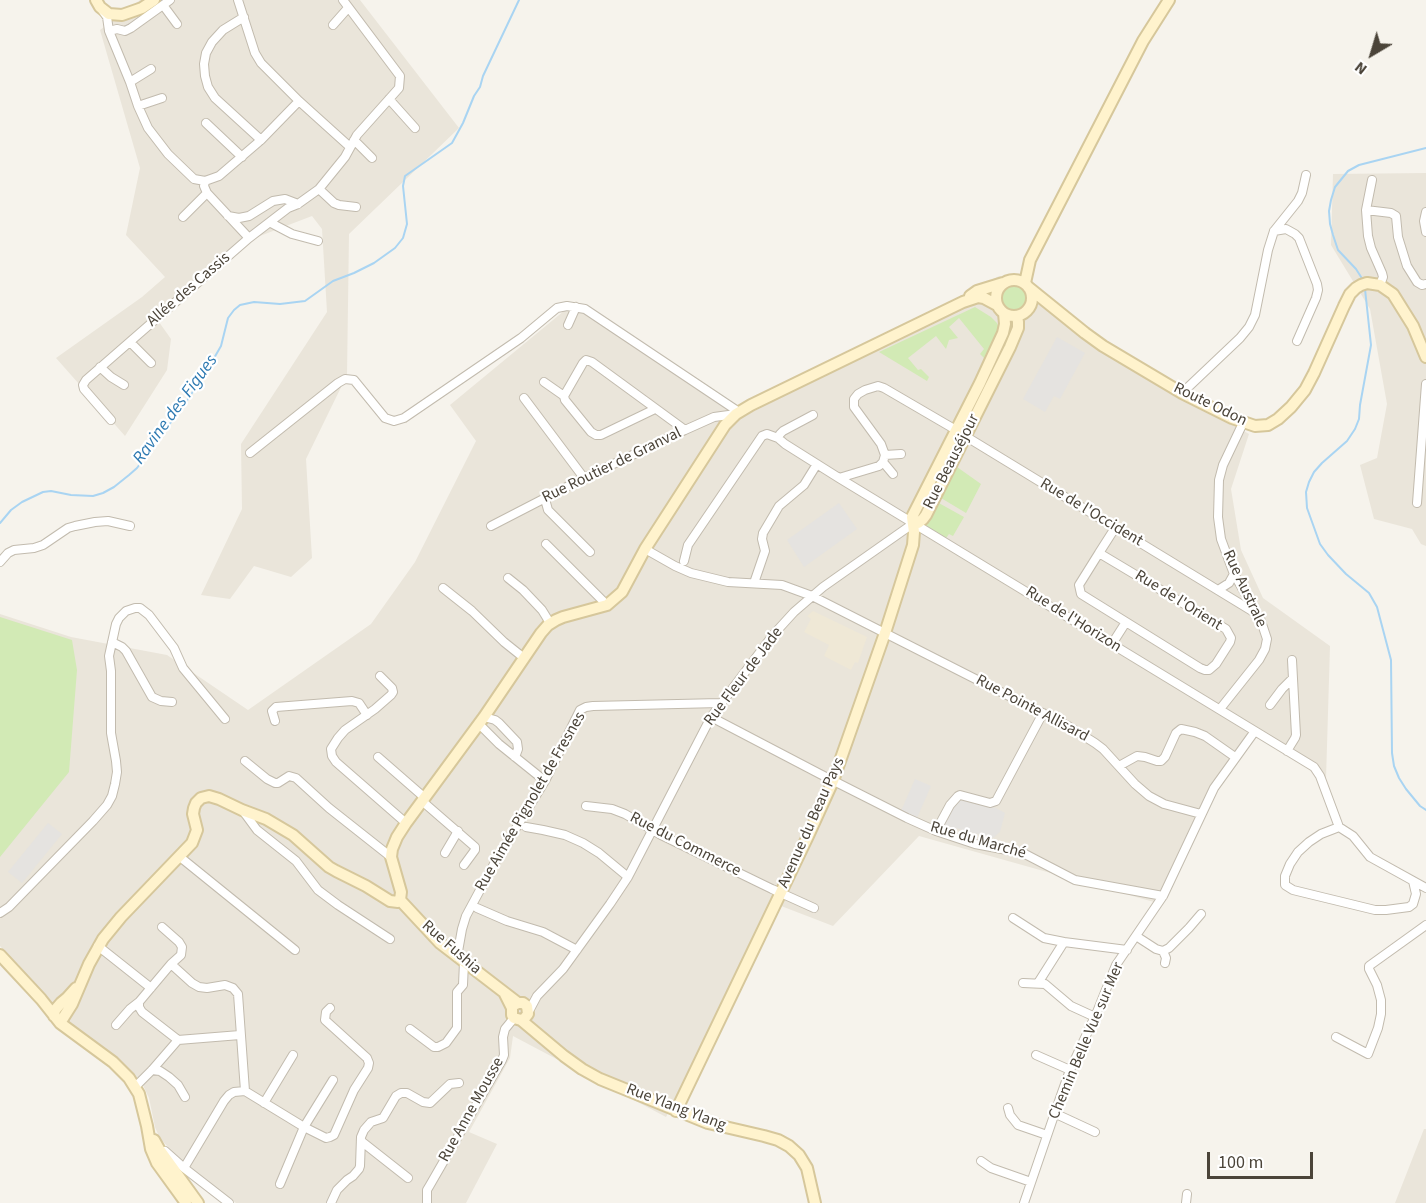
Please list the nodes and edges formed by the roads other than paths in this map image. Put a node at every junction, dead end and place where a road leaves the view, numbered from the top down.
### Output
1 (238, 0) edge
2 (343, 0) edge
3 (1169, 0) edge
4 (162, 2) edge
5 (98, 4) edge
6 (348, 8) junction
7 (116, 14) junction
8 (244, 17) junction
9 (177, 24) dead end
10 (333, 25) dead end
11 (113, 30) junction
12 (151, 69) dead end
13 (130, 82) junction
14 (162, 99) dead end
15 (389, 99) junction
16 (299, 101) junction
17 (138, 106) junction
18 (206, 123) dead end
19 (415, 128) dead end
20 (261, 140) junction
21 (352, 144) junction
22 (242, 157) junction
23 (372, 158) dead end
24 (1305, 176) dead end
25 (1372, 180) dead end
26 (205, 181) junction
27 (319, 189) junction
28 (207, 193) junction
29 (298, 204) junction
30 (356, 207) dead end
31 (1366, 210) junction
32 (1426, 212) edge
33 (228, 216) junction
34 (183, 217) dead end
35 (271, 223) junction
36 (1274, 231) junction
37 (1426, 232) edge
38 (249, 238) junction
39 (318, 241) dead end
40 (1030, 260) junction
41 (1006, 281) junction
42 (1426, 284) edge
43 (1026, 285) junction
44 (1380, 285) junction
45 (963, 302) junction
46 (576, 307) junction
47 (1001, 309) junction
48 (1027, 310) junction
49 (1017, 316) junction
50 (1064, 317) junction
51 (568, 325) dead end
52 (1298, 341) dead end
53 (130, 342) junction
54 (1426, 357) edge
55 (151, 363) dead end
56 (100, 367) junction
57 (544, 382) dead end
58 (1426, 384) edge
59 (124, 385) dead end
60 (1182, 393) junction
61 (564, 396) junction
62 (524, 398) dead end
63 (655, 409) junction
64 (737, 413) junction
65 (813, 415) dead end
66 (111, 420) dead end
67 (1243, 423) junction
68 (686, 430) junction
69 (961, 433) junction
70 (778, 438) junction
71 (250, 453) dead end
72 (902, 454) dead end
73 (884, 458) junction
74 (817, 464) junction
75 (893, 474) dead end
76 (584, 478) junction
77 (839, 478) junction
78 (545, 499) junction
79 (1417, 503) dead end
80 (914, 523) junction
81 (130, 526) dead end
82 (490, 526) dead end
83 (1115, 528) junction
84 (546, 544) dead end
85 (645, 549) junction
86 (590, 552) dead end
87 (1099, 553) junction
88 (684, 561) dead end
89 (0, 562) edge
90 (1234, 574) junction
91 (508, 578) dead end
92 (754, 583) junction
93 (442, 588) dead end
94 (1218, 590) junction
95 (812, 596) junction
96 (607, 605) junction
97 (1257, 614) junction
98 (1126, 622) junction
99 (550, 623) junction
100 (885, 633) junction
101 (112, 642) junction
102 (1112, 644) junction
103 (524, 658) junction
104 (1292, 660) dead end
105 (380, 676) dead end
106 (1292, 679) junction
107 (172, 702) dead end
108 (720, 703) junction
109 (1270, 705) dead end
110 (1220, 709) junction
111 (1043, 713) junction
112 (367, 715) junction
113 (711, 717) junction
114 (225, 719) dead end
115 (481, 720) junction
116 (274, 721) dead end
117 (1255, 731) junction
118 (1287, 751) junction
119 (378, 757) dead end
120 (515, 757) junction
121 (1235, 757) junction
122 (245, 761) dead end
123 (1119, 766) junction
124 (833, 780) junction
125 (545, 781) junction
126 (423, 800) junction
127 (586, 807) dead end
128 (242, 810) junction
129 (1201, 814) junction
130 (406, 823) junction
131 (526, 827) dead end
132 (1340, 827) junction
133 (653, 830) junction
134 (458, 831) junction
135 (936, 831) junction
136 (445, 853) dead end
137 (180, 857) junction
138 (391, 857) junction
139 (464, 865) dead end
140 (628, 877) junction
141 (1413, 881) junction
142 (1426, 888) edge
143 (781, 893) junction
144 (1163, 896) junction
145 (400, 900) junction
146 (477, 908) dead end
147 (814, 908) dead end
148 (0, 913) edge
149 (1201, 914) dead end
150 (1013, 918) dead end
151 (1426, 925) edge
152 (162, 927) dead end
153 (1136, 936) junction
154 (390, 939) dead end
155 (1064, 942) junction
156 (98, 946) junction
157 (295, 950) dead end
158 (577, 950) junction
159 (1127, 950) junction
160 (1163, 951) junction
161 (0, 955) edge
162 (461, 959) junction
163 (1165, 963) dead end
164 (171, 964) junction
165 (83, 978) junction
166 (1023, 982) dead end
167 (1038, 983) junction
168 (151, 988) junction
169 (41, 999) junction
170 (139, 1002) junction
171 (61, 1003) junction
172 (330, 1008) dead end
173 (521, 1011) junction
174 (1095, 1017) junction
175 (57, 1019) junction
176 (116, 1025) dead end
177 (411, 1029) dead end
178 (240, 1035) junction
179 (1336, 1038) dead end
180 (178, 1040) junction
181 (293, 1055) dead end
182 (1036, 1055) dead end
183 (152, 1070) junction
184 (1070, 1070) junction
185 (333, 1080) dead end
186 (459, 1083) dead end
187 (135, 1086) junction
188 (245, 1091) junction
189 (185, 1097) dead end
190 (264, 1103) junction
191 (1008, 1108) dead end
192 (676, 1111) junction
193 (1054, 1113) junction
194 (147, 1126) junction
195 (304, 1127) junction
196 (1095, 1132) dead end
197 (1047, 1135) junction
198 (153, 1137) junction
199 (361, 1141) junction
200 (981, 1161) dead end
201 (184, 1168) junction
202 (408, 1178) dead end
203 (1031, 1182) junction
204 (280, 1184) dead end
205 (1187, 1194) dead end
206 (186, 1203) edge
207 (198, 1203) edge
208 (229, 1203) edge
209 (331, 1203) edge
210 (427, 1203) edge
211 (815, 1203) edge
212 (1024, 1203) edge
213 (1186, 1203) edge

1 - 8 street
2 - 6 street
3 - 40 street
4 - 7 street
4 - 9 street
4 - 11 street
5 - 7 street
5 - 11 street
6 - 10 street
6 - 15 street
7 - 11 street
8 - 16 street
8 - 20 street
11 - 13 street
12 - 13 street
13 - 17 street
14 - 17 street
15 - 19 street
15 - 21 street, Allée des Cassis
16 - 20 street
16 - 21 street
17 - 26 street
18 - 22 street
20 - 22 street
21 - 23 street
21 - 27 street, Allée des Cassis
22 - 26 street
24 - 36 street
25 - 31 street
26 - 28 street
27 - 29 street, Allée des Cassis
27 - 30 street
28 - 33 street
28 - 34 street
29 - 33 street
29 - 35 street, Allée des Cassis
31 - 42 street
31 - 44 street
32 - 37 street
33 - 38 street
35 - 38 street, Allée des Cassis
35 - 39 street
36 - 52 street
36 - 60 street
38 - 53 street, Allée des Cassis
40 - 41 street
40 - 43 street
41 - 43 street
41 - 45 street, Rue Routier de Granval
41 - 47 street
43 - 48 street
43 - 50 street, Route Odon
44 - 54 street
44 - 67 street, Route Odon
45 - 47 street
45 - 64 street, Rue Routier de Granval
46 - 51 street
46 - 64 street
46 - 71 street
47 - 49 street
47 - 69 street, Rue Beauséjour
48 - 49 street
48 - 50 street, Route Odon
49 - 69 street, Rue Beauséjour
50 - 60 street, Route Odon
53 - 55 street
53 - 56 street, Allée des Cassis
56 - 59 street
56 - 66 street, Allée des Cassis
57 - 61 street
58 - 79 street
60 - 67 street, Route Odon
61 - 63 street
61 - 63 street
62 - 76 street
63 - 68 street
64 - 68 street, Rue Routier de Granval
64 - 85 street, Rue Routier de Granval
65 - 70 street
67 - 90 street, Rue Australe
68 - 76 street, Rue Routier de Granval
69 - 73 street, Rue de l'Occident
69 - 80 street, Rue Beauséjour
69 - 83 street, Rue de l'Occident
70 - 74 street, Rue de l'Horizon
70 - 88 street
72 - 73 street
73 - 75 street
73 - 77 street
74 - 77 street, Rue de l'Horizon
74 - 92 street
76 - 78 street, Rue Routier de Granval
77 - 80 street, Rue de l'Horizon
78 - 82 street, Rue Routier de Granval
78 - 86 street
80 - 95 street, Rue Fleur de Jade
80 - 100 street, Avenue du Beau Pays
80 - 102 street, Rue de l'Horizon
81 - 89 street
83 - 87 street, Rue de l'Orient
83 - 94 street, Rue de l'Occident
84 - 96 street
85 - 92 street, Rue Pointe Allisard
85 - 96 street, Rue Routier de Granval
87 - 98 street, Rue de l'Orient
87 - 98 street, Rue de l'Orient
90 - 94 street
90 - 97 street, Rue Australe
91 - 99 street
92 - 95 street, Rue Pointe Allisard
93 - 103 street
94 - 97 street, Rue de l'Occident
95 - 100 street, Rue Pointe Allisard
95 - 108 street, Rue Fleur de Jade
96 - 99 street
97 - 110 street, Rue Australe
98 - 102 street
99 - 103 street
100 - 111 street, Rue Pointe Allisard
100 - 124 street, Avenue du Beau Pays
101 - 107 street
101 - 114 street
101 - 148 street
102 - 110 street, Rue de l'Horizon
103 - 115 street
104 - 106 street
105 - 112 street
106 - 109 street
106 - 118 street
108 - 113 street, Rue Fleur de Jade
108 - 125 street, Rue Aimée Pignolet de Fresnes
110 - 117 street, Rue de l'Horizon
111 - 123 street, Rue Pointe Allisard
111 - 135 street
112 - 116 street
112 - 130 street
113 - 124 street, Rue du Marché
113 - 133 street, Rue Fleur de Jade
115 - 120 street
115 - 120 street
115 - 126 street
117 - 118 street, Rue de l'Horizon
117 - 121 street, Chemin Belle Vue sur Mer
118 - 132 street, Rue de l'Horizon
119 - 126 street
120 - 125 street
121 - 123 street
121 - 129 street, Chemin Belle Vue sur Mer
122 - 138 street
123 - 129 street, Rue Pointe Allisard
124 - 135 street, Rue du Marché
124 - 143 street, Avenue du Beau Pays
125 - 162 street, Rue Aimée Pignolet de Fresnes
126 - 130 street
126 - 134 street
127 - 133 street, Rue du Commerce
128 - 137 street
128 - 145 street
128 - 154 street
129 - 144 street, Chemin Belle Vue sur Mer
130 - 138 street
131 - 140 street
132 - 141 street, Rue de l'Horizon
132 - 141 street
133 - 140 street, Rue Fleur de Jade
133 - 143 street, Rue du Commerce
134 - 136 street
134 - 139 street
135 - 144 street, Rue du Marché
137 - 156 street
137 - 157 street
138 - 145 street
140 - 158 street, Rue Fleur de Jade
141 - 142 street, Rue de l'Horizon
143 - 147 street, Rue du Commerce
143 - 192 street, Avenue du Beau Pays
144 - 153 street, Chemin Belle Vue sur Mer
145 - 162 street, Rue Fushia
146 - 158 street
149 - 160 street
150 - 155 street
151 - 179 street
152 - 164 street
153 - 159 street, Chemin Belle Vue sur Mer
153 - 160 street
155 - 159 street
155 - 167 street
156 - 165 street
156 - 168 street
158 - 173 street, Rue Fleur de Jade
159 - 174 street, Chemin Belle Vue sur Mer
160 - 163 street
161 - 169 street
162 - 173 street, Rue Fushia
162 - 177 street, Rue Aimée Pignolet de Fresnes
164 - 168 street
164 - 178 street
165 - 171 street
165 - 175 street
166 - 167 street
167 - 174 street
168 - 170 street
169 - 171 street
169 - 175 street
170 - 176 street
170 - 180 street
171 - 175 street
172 - 195 street
173 - 192 street, Rue Ylang Ylang
173 - 210 street, Rue Anne Mousse
174 - 184 street, Chemin Belle Vue sur Mer
175 - 187 street
178 - 180 street
178 - 188 street
180 - 183 street
181 - 190 street
182 - 184 street
183 - 187 street
183 - 189 street
184 - 193 street, Chemin Belle Vue sur Mer
185 - 195 street
186 - 199 street
187 - 194 street
188 - 190 street
188 - 201 street
190 - 195 street
191 - 197 street
192 - 211 street, Rue Ylang Ylang
193 - 196 street
193 - 197 street, Chemin Belle Vue sur Mer
194 - 198 street
194 - 206 street
195 - 204 street
197 - 203 street, Chemin Belle Vue sur Mer
198 - 201 street
198 - 207 street
199 - 202 street
199 - 209 street
200 - 203 street
201 - 208 street
203 - 212 street, Chemin Belle Vue sur Mer
205 - 213 street

